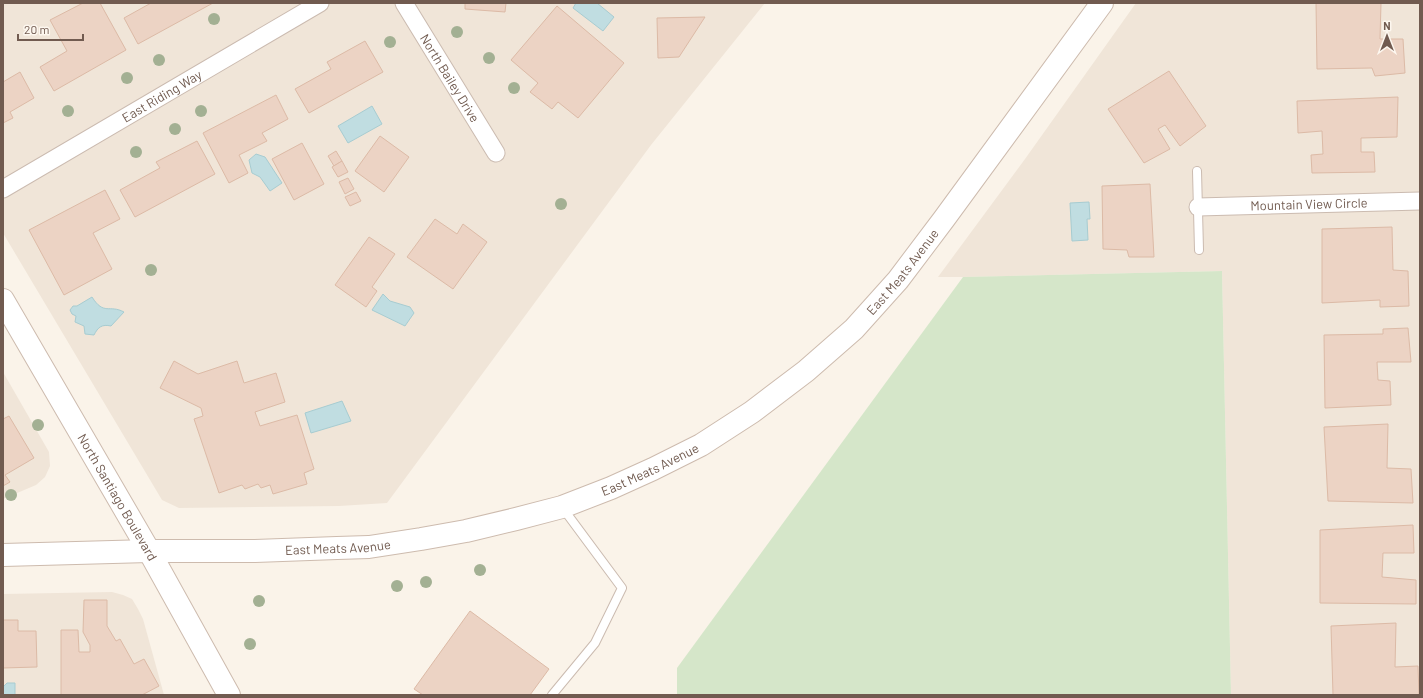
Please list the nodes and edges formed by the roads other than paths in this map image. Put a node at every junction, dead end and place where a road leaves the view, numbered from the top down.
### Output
1 (320, 3) edge
2 (404, 3) edge
3 (1102, 3) edge
4 (496, 153) dead end
5 (1197, 171) dead end
6 (3, 189) edge
7 (1420, 201) edge
8 (1198, 207) junction
9 (1199, 250) dead end
10 (3, 300) edge
11 (562, 507) junction
12 (149, 551) junction
13 (3, 555) edge
14 (229, 695) edge
15 (552, 695) edge

1 - 6 street, East Riding Way
2 - 4 street, North Bailey Drive
3 - 11 street, East Meats Avenue
5 - 8 lane
7 - 8 street, Mountain View Circle
8 - 9 lane
10 - 12 street, North Santiago Boulevard
11 - 12 street, East Meats Avenue
11 - 15 lane
12 - 13 street, East Meats Avenue
12 - 14 street, North Santiago Boulevard

